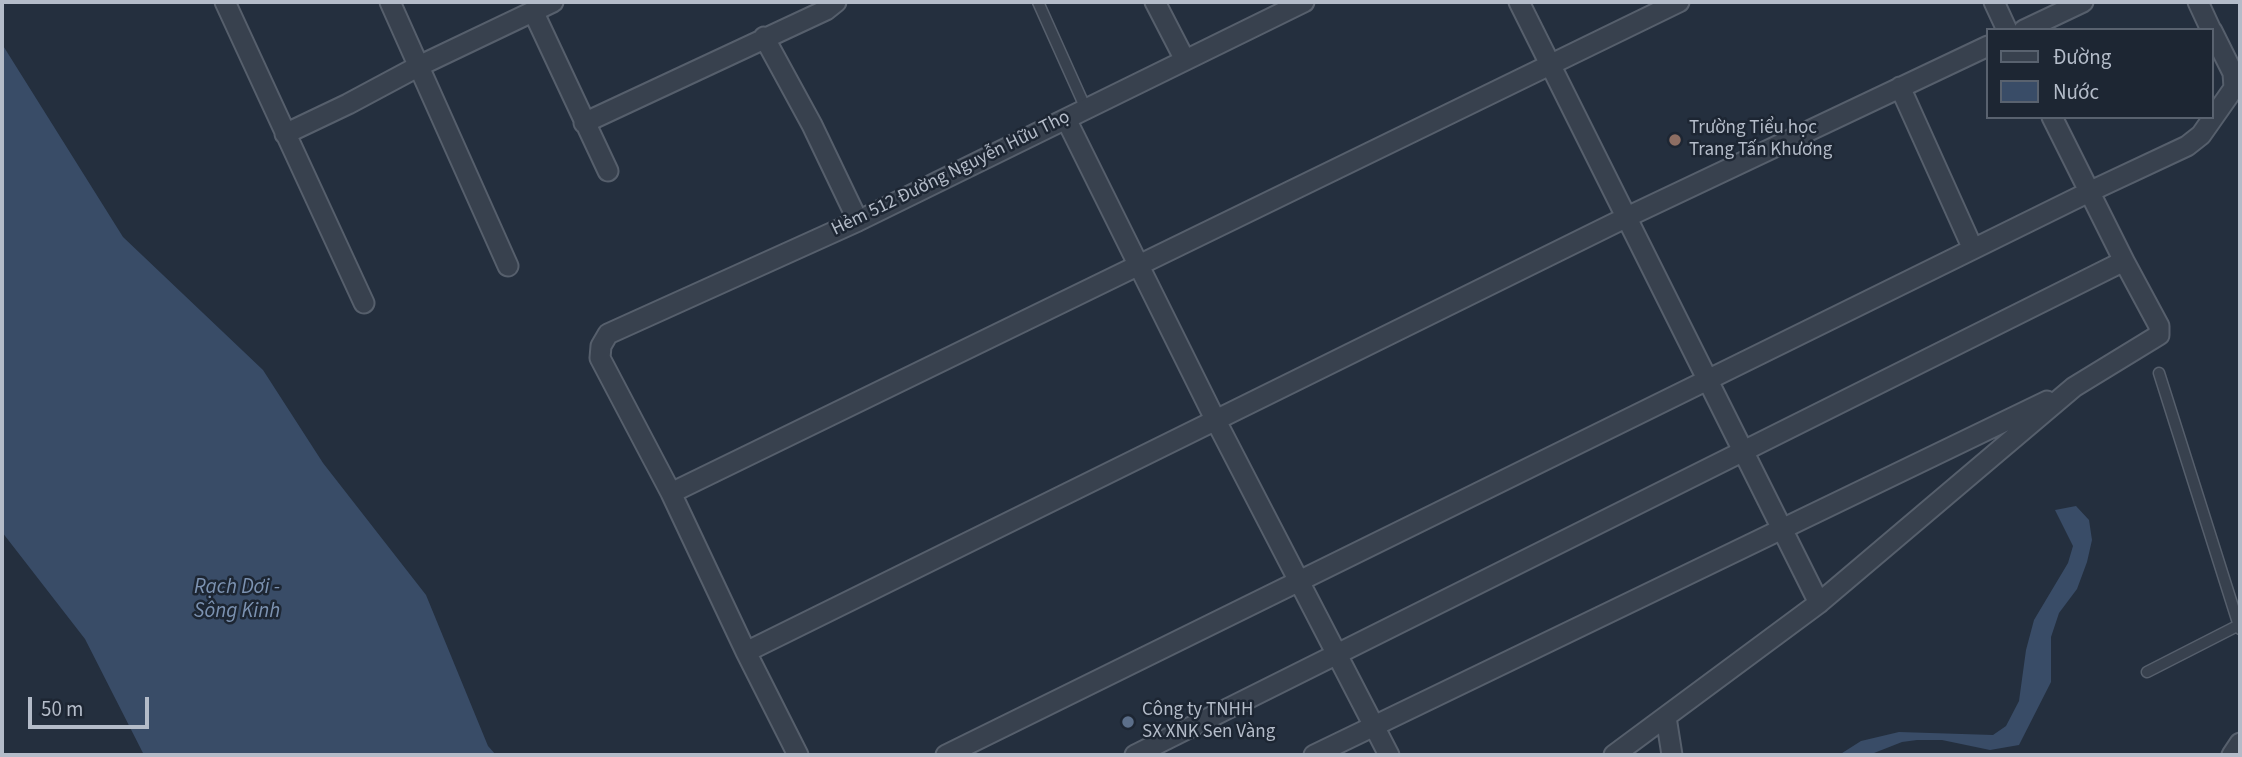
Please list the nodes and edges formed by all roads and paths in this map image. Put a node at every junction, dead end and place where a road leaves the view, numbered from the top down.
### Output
1 (225, 2) edge
2 (390, 2) edge
3 (553, 2) edge
4 (836, 2) edge
5 (1038, 2) edge
6 (1155, 2) edge
7 (1304, 2) edge
8 (1519, 2) edge
9 (1679, 2) edge
10 (1994, 2) edge
11 (2083, 2) edge
12 (2198, 2) edge
13 (533, 11) junction
14 (2006, 28) edge
15 (2028, 28) edge
16 (2211, 28) edge
17 (2214, 35) edge
18 (765, 37) junction
19 (1986, 47) edge
20 (1185, 60) junction
21 (1550, 64) junction
22 (419, 66) junction
23 (1899, 87) junction
24 (1086, 109) junction
25 (2214, 116) edge
26 (1066, 119) junction
27 (2053, 119) edge
28 (2212, 119) edge
29 (584, 123) junction
30 (285, 134) junction
31 (608, 171) dead end
32 (2091, 191) junction
33 (1625, 218) junction
34 (858, 221) junction
35 (1973, 249) junction
36 (2124, 261) junction
37 (1139, 265) junction
38 (508, 266) dead end
39 (365, 303) dead end
40 (2160, 373) dead end
41 (1707, 380) junction
42 (2074, 387) junction
43 (1216, 419) junction
44 (1743, 452) junction
45 (671, 493) junction
46 (1782, 529) junction
47 (1299, 581) junction
48 (1819, 603) junction
49 (2240, 627) edge
50 (746, 653) junction
51 (1337, 654) junction
52 (2147, 672) dead end
53 (1666, 717) junction
54 (1374, 727) junction
55 (2240, 743) edge
56 (798, 755) edge
57 (946, 755) edge
58 (1135, 755) edge
59 (1314, 755) edge
60 (1389, 755) edge
61 (1615, 755) edge
62 (1672, 755) edge
63 (2232, 755) edge

1 - 30 street
2 - 22 street
3 - 13 street
4 - 18 street
5 - 24 lane
6 - 20 street
7 - 20 street, Hẻm 512 Đường Nguyễn Hữu Thọ
8 - 21 street
9 - 21 street
10 - 14 street
11 - 15 street
12 - 16 street
13 - 22 street
13 - 29 street
17 - 25 street
18 - 29 street
18 - 34 street
19 - 23 street
20 - 24 street, Hẻm 512 Đường Nguyễn Hữu Thọ
21 - 33 street
21 - 37 street
22 - 30 street
22 - 38 street
23 - 33 street
23 - 35 street
24 - 26 street, Hẻm 512 Đường Nguyễn Hữu Thọ
26 - 34 street, Hẻm 512 Đường Nguyễn Hữu Thọ
26 - 37 street
27 - 32 street
28 - 32 street
29 - 31 street
30 - 39 street
32 - 35 street
32 - 36 street
33 - 41 street
33 - 43 street
34 - 45 street, Hẻm 512 Đường Nguyễn Hữu Thọ
35 - 41 street
36 - 42 street
36 - 44 street
37 - 43 street
37 - 45 street
40 - 49 lane
41 - 44 street
41 - 47 street
42 - 46 street
42 - 48 street
43 - 47 street
43 - 50 street
44 - 46 street
44 - 51 street
45 - 50 street
46 - 48 street
46 - 54 street
47 - 51 street
47 - 57 street
48 - 53 street
49 - 52 lane
50 - 56 street
51 - 54 street
51 - 58 street
53 - 61 street
53 - 62 street
54 - 59 street
54 - 60 street
55 - 63 street

